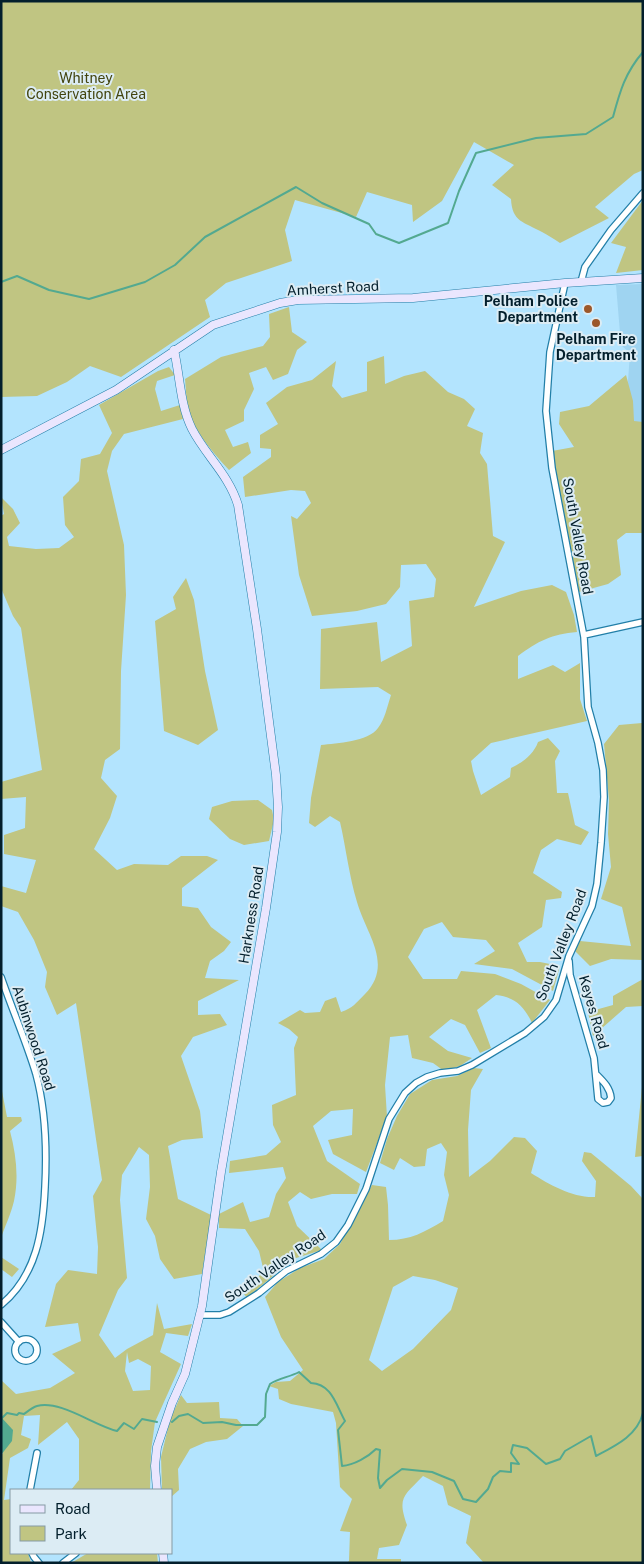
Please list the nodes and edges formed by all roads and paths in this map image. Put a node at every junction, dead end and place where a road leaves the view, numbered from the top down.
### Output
1 (643, 193) edge
2 (643, 278) edge
3 (581, 282) junction
4 (565, 283) junction
5 (174, 350) junction
6 (1, 450) edge
7 (643, 622) edge
8 (584, 635) junction
9 (569, 956) junction
10 (1, 977) edge
11 (597, 1075) dead end
12 (1, 1305) edge
13 (200, 1315) junction
14 (1, 1322) edge
15 (19, 1342) dead end
16 (37, 1454) dead end
17 (30, 1489) edge
18 (157, 1489) edge
19 (75, 1554) edge
20 (63, 1563) edge

1 - 3 street
2 - 3 main road, Amherst Road
3 - 4 main road, Amherst Road
4 - 5 main road, Amherst Road
4 - 8 street, South Valley Road
5 - 6 main road, Amherst Road
5 - 13 main road, Harkness Road
7 - 8 street
8 - 9 street, South Valley Road
9 - 11 street, Keyes Road
9 - 13 street, South Valley Road
10 - 12 street, Aubinwood Road
13 - 18 main road, Harkness Road
14 - 15 street
16 - 17 street
19 - 20 street

